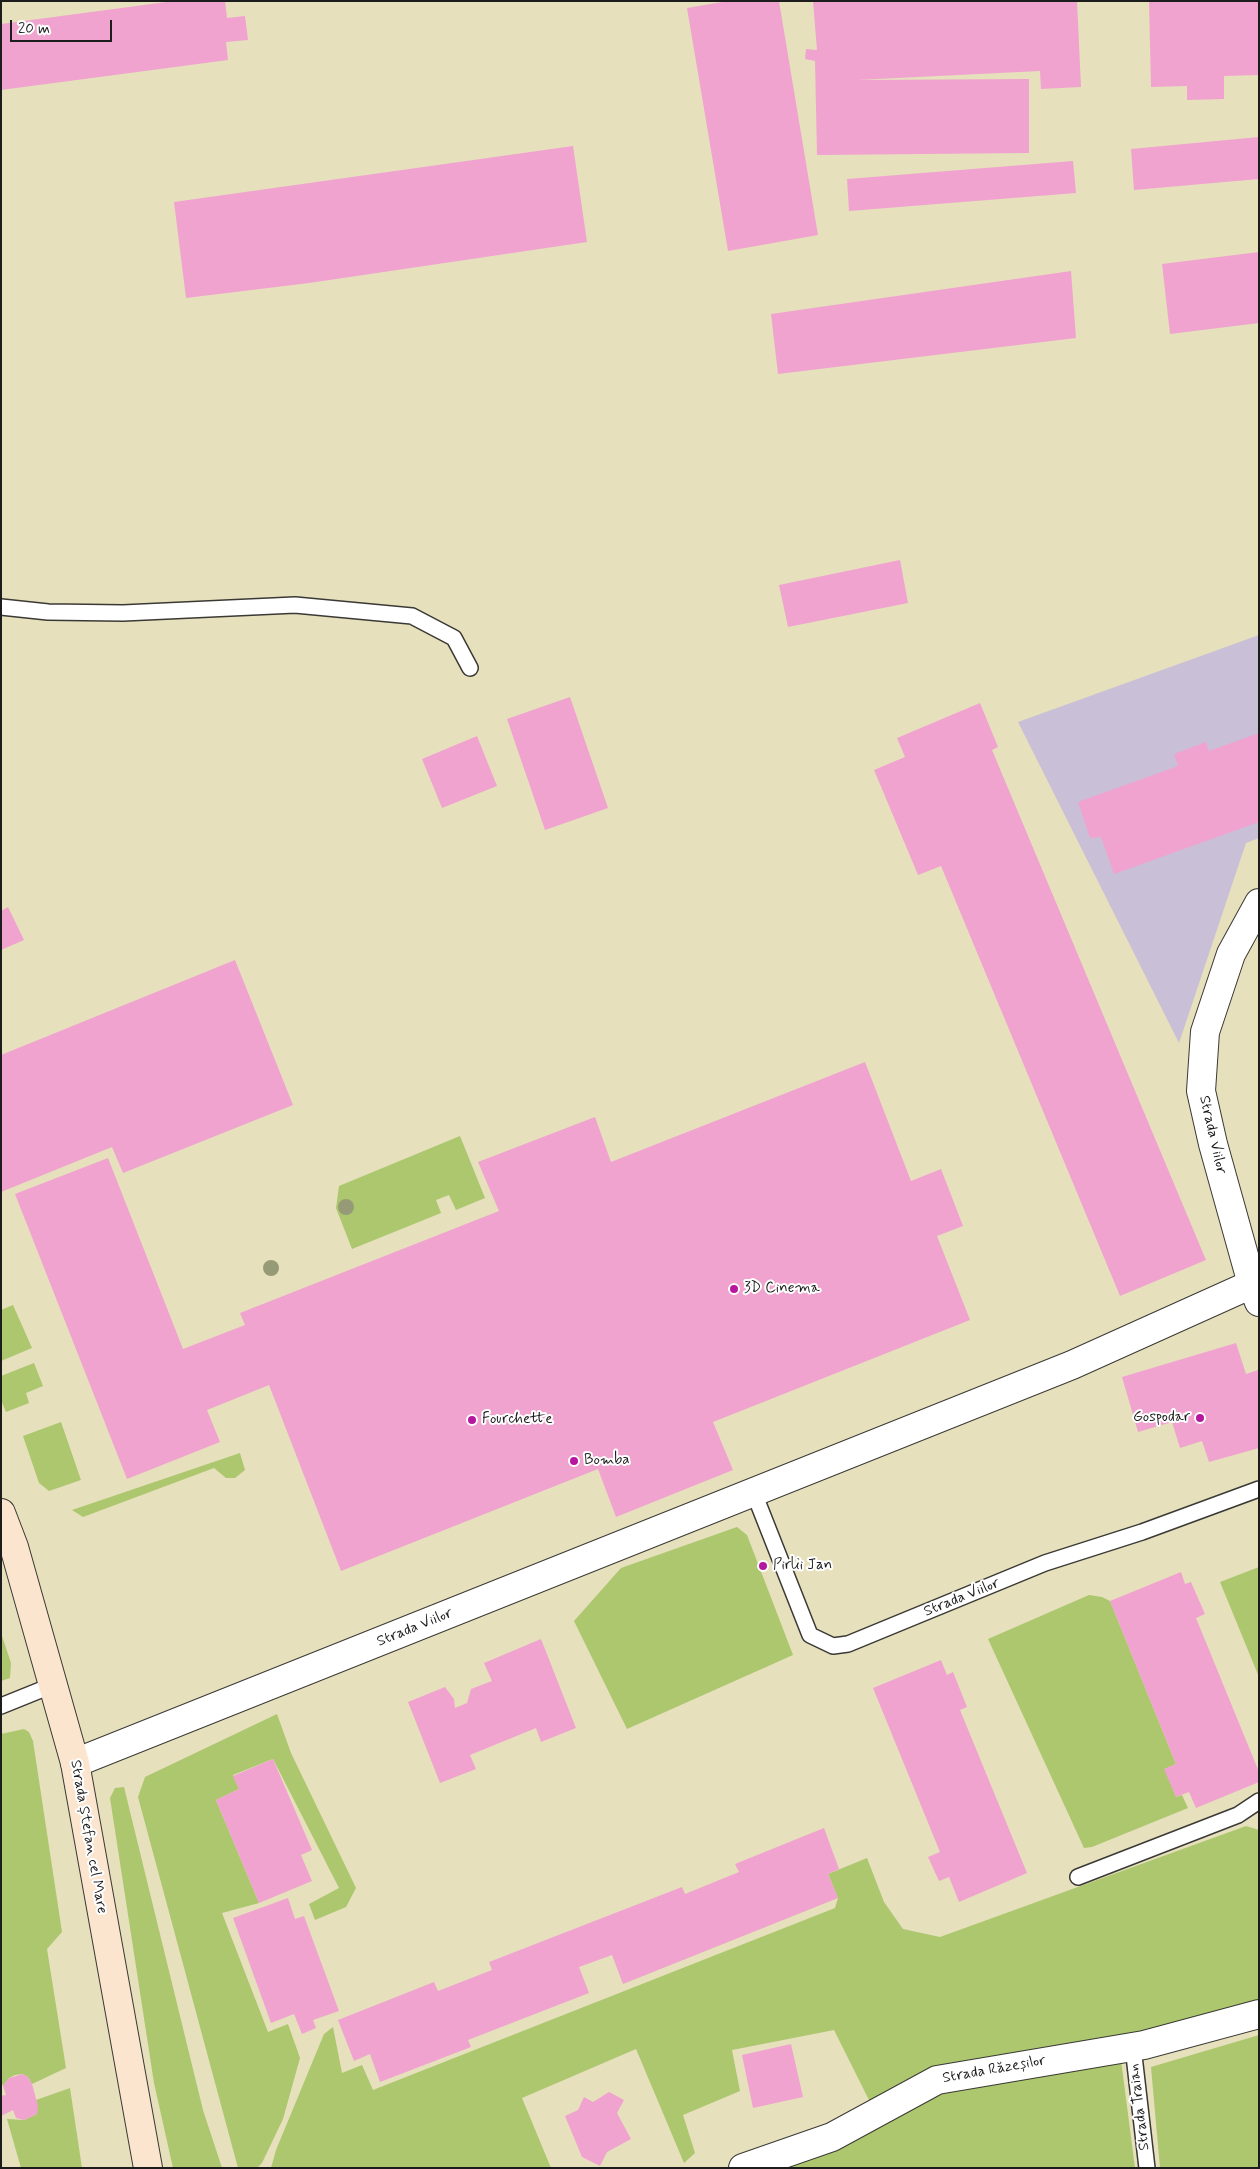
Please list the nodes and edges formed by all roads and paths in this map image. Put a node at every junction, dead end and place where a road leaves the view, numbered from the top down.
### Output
1 (1, 607) edge
2 (470, 668) dead end
3 (1259, 903) edge
4 (1256, 1293) edge
5 (1259, 1489) edge
6 (754, 1493) junction
7 (1, 1512) edge
8 (53, 1685) junction
9 (1, 1706) edge
10 (75, 1763) junction
11 (1259, 1801) edge
12 (1078, 1877) dead end
13 (1259, 2014) edge
14 (1133, 2047) junction
15 (148, 2168) edge
16 (744, 2168) edge
17 (1147, 2168) edge

1 - 2 lane
3 - 4 street, Strada Viilor
4 - 6 street, Strada Viilor
5 - 6 lane, Strada Viilor
6 - 10 street, Strada Viilor
7 - 8 main road, Strada Ștefan cel Mare
8 - 9 lane
8 - 10 main road, Strada Ștefan cel Mare
10 - 15 main road, Strada Ștefan cel Mare
11 - 12 lane
13 - 14 street, Strada Răzeșilor
14 - 16 street, Strada Răzeșilor
14 - 17 lane, Strada Traian

